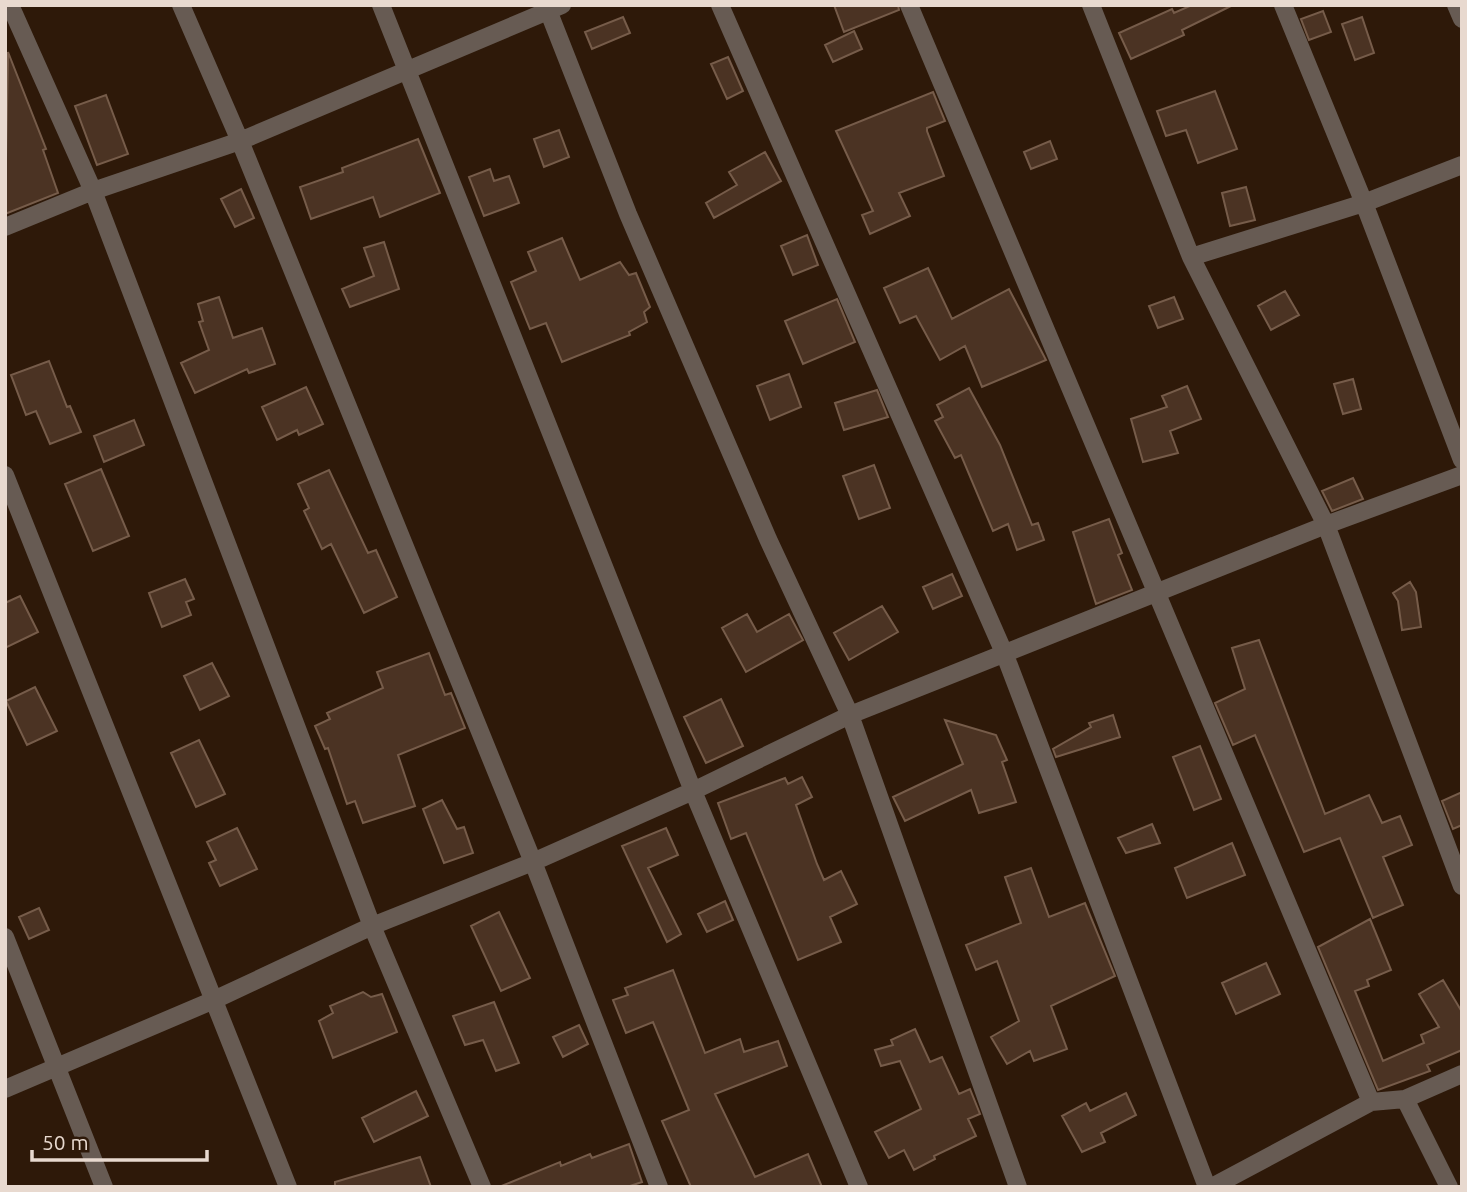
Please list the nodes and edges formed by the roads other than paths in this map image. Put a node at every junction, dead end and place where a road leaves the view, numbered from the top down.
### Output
1 (10, 5) edge
2 (181, 5) edge
3 (381, 5) edge
4 (720, 5) edge
5 (909, 5) edge
6 (1091, 5) edge
7 (1283, 5) edge
8 (1456, 5) edge
9 (552, 7) edge
10 (1462, 19) edge
11 (408, 71) junction
12 (240, 141) junction
13 (1462, 165) edge
14 (93, 191) junction
15 (1364, 204) junction
16 (5, 227) edge
17 (1191, 257) junction
18 (1462, 460) edge
19 (5, 475) edge
20 (1462, 475) edge
21 (1326, 525) junction
22 (1157, 593) junction
23 (1005, 655) junction
24 (850, 715) junction
25 (693, 792) junction
26 (533, 862) junction
27 (1462, 886) edge
28 (372, 926) junction
29 (5, 937) edge
30 (214, 1000) junction
31 (57, 1067) junction
32 (1462, 1074) edge
33 (5, 1089) edge
34 (1405, 1100) junction
35 (1371, 1102) junction
36 (1219, 1185) edge
37 (104, 1187) edge
38 (288, 1187) edge
39 (482, 1187) edge
40 (659, 1187) edge
41 (859, 1187) edge
42 (1018, 1187) edge
43 (1449, 1187) edge

1 - 14 street
2 - 12 street
3 - 11 street
4 - 23 street
5 - 22 street
6 - 17 street
7 - 15 street
8 - 10 street
9 - 11 street
9 - 24 street
11 - 12 street
11 - 25 street
12 - 14 street
12 - 26 street
13 - 15 street
14 - 16 street
14 - 28 street
15 - 17 street
15 - 18 street
17 - 21 street
19 - 30 street
20 - 21 street
21 - 22 street
21 - 27 street
22 - 23 street
22 - 35 street
23 - 24 street
23 - 36 street
24 - 25 street
24 - 42 street
25 - 26 street
25 - 41 street
26 - 28 street
26 - 40 street
28 - 30 street
28 - 39 street
29 - 31 street
30 - 31 street
30 - 38 street
31 - 33 street
31 - 37 street
32 - 34 street
34 - 35 street
34 - 43 street
35 - 36 street

